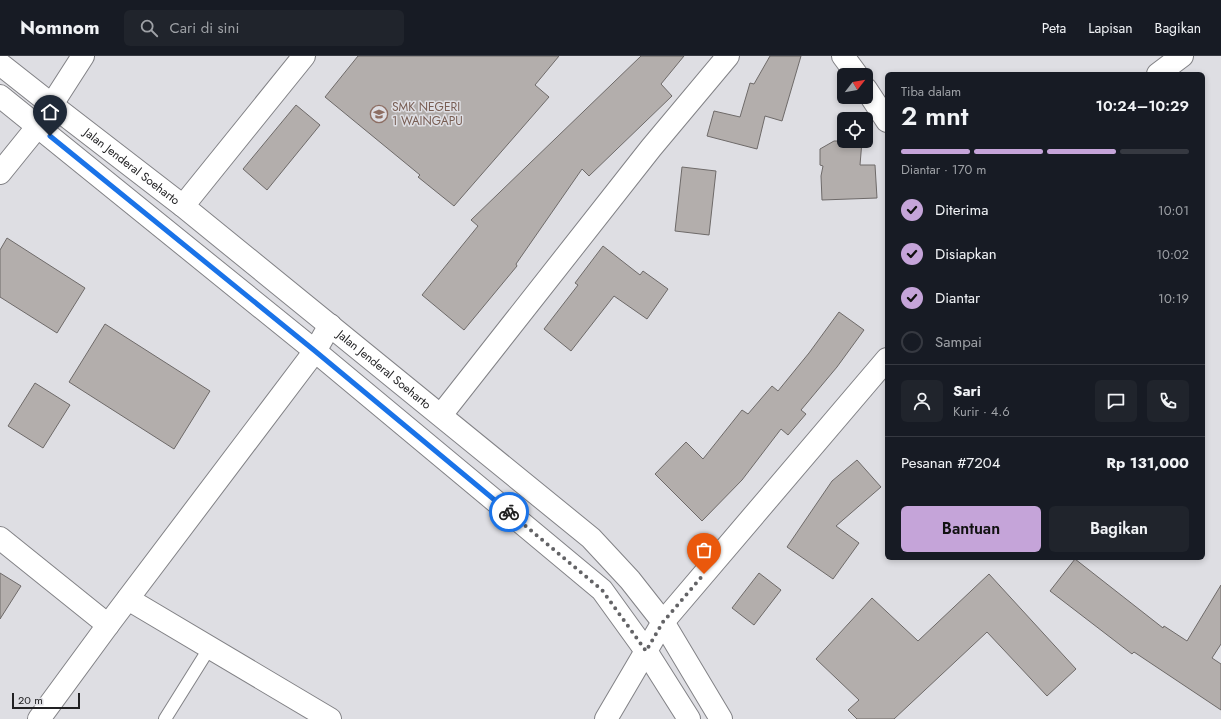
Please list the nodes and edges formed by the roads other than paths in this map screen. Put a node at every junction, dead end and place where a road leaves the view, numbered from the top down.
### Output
1 (84, 56) edge
2 (304, 56) edge
3 (728, 56) edge
4 (843, 56) edge
5 (1182, 56) edge
6 (0, 64) edge
7 (852, 68) edge
8 (1161, 72) edge
9 (0, 96) edge
10 (873, 100) edge
11 (52, 105) junction
12 (885, 118) edge
13 (38, 126) junction
14 (0, 173) edge
15 (182, 206) junction
16 (330, 325) junction
17 (315, 351) junction
18 (885, 361) edge
19 (441, 415) junction
20 (0, 538) edge
21 (128, 599) junction
22 (663, 622) junction
23 (108, 625) junction
24 (210, 647) junction
25 (646, 651) junction
26 (39, 719) edge
27 (165, 719) edge
28 (330, 719) edge
29 (606, 719) edge
30 (688, 719) edge
31 (721, 719) edge

1 - 11 street
2 - 15 street
3 - 19 street
4 - 7 street
5 - 8 street
6 - 11 street, Jalan Jenderal Soeharto
9 - 13 street
10 - 12 street
11 - 13 street
11 - 15 street, Jalan Jenderal Soeharto
13 - 14 street
13 - 17 street
15 - 16 street, Jalan Jenderal Soeharto
16 - 17 street
16 - 19 street, Jalan Jenderal Soeharto
17 - 21 street
17 - 25 street
18 - 22 street
19 - 22 street, Jalan Jenderal Soeharto
20 - 23 street
21 - 23 street
21 - 24 street
22 - 25 street
22 - 31 street, Jalan Jenderal Soeharto
23 - 26 street
24 - 27 lane
24 - 28 street
25 - 29 street
25 - 30 street

